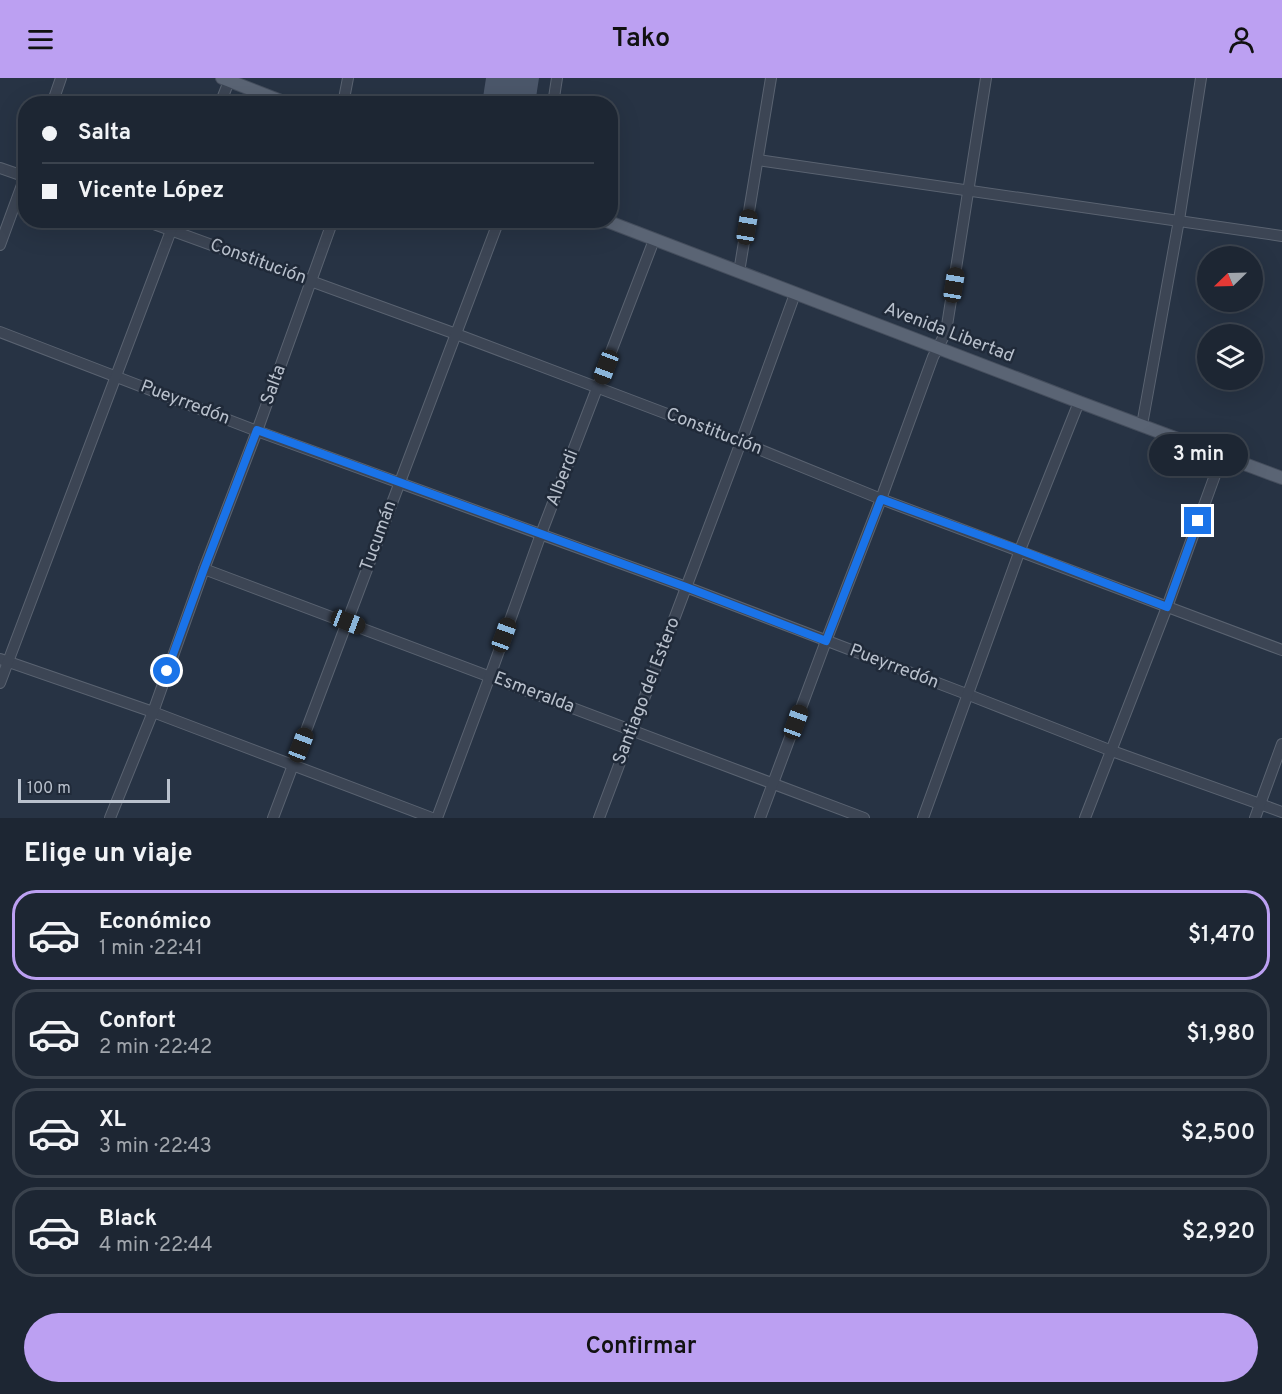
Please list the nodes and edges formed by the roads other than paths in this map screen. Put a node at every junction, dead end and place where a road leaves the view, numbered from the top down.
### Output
1 (61, 78) edge
2 (348, 78) edge
3 (557, 78) edge
4 (771, 78) edge
5 (986, 78) edge
6 (1201, 78) edge
7 (226, 79) edge
8 (55, 96) edge
9 (222, 96) edge
10 (269, 96) edge
11 (345, 96) edge
12 (554, 96) edge
13 (758, 160) junction
14 (0, 168) edge
15 (18, 174) edge
16 (969, 191) junction
17 (18, 195) edge
18 (1179, 220) junction
19 (618, 226) edge
20 (171, 228) edge
21 (177, 228) edge
22 (330, 228) edge
23 (496, 228) edge
24 (1282, 236) edge
25 (654, 240) junction
26 (0, 245) edge
27 (739, 272) junction
28 (312, 281) junction
29 (795, 294) junction
30 (0, 332) edge
31 (456, 334) junction
32 (937, 348) junction
33 (116, 376) junction
34 (598, 388) junction
35 (1079, 402) junction
36 (1142, 425) junction
37 (257, 430) junction
38 (741, 442) junction
39 (1222, 456) junction
40 (1282, 478) edge
41 (399, 483) junction
42 (881, 499) junction
43 (541, 534) junction
44 (1020, 550) junction
45 (204, 569) junction
46 (686, 587) junction
47 (1167, 607) junction
48 (348, 622) junction
49 (826, 641) junction
50 (1282, 650) edge
51 (4, 661) edge
52 (490, 676) junction
53 (0, 683) edge
54 (969, 695) junction
55 (153, 712) junction
56 (633, 730) junction
57 (1282, 744) edge
58 (1112, 751) junction
59 (293, 765) junction
60 (774, 783) junction
61 (1260, 804) junction
62 (1282, 812) edge
63 (110, 818) edge
64 (273, 818) edge
65 (434, 818) edge
66 (599, 818) edge
67 (760, 818) edge
68 (864, 818) edge
69 (923, 818) edge
70 (1085, 818) edge
71 (1255, 818) edge

1 - 8 street
2 - 11 street
3 - 12 street
4 - 13 street
5 - 16 street
6 - 18 street
7 - 9 street
7 - 10 main road
13 - 16 street
13 - 27 street
14 - 15 street
16 - 18 street
16 - 32 street
17 - 26 street
18 - 24 street
18 - 36 street
19 - 25 main road, Avenida Libertad
20 - 33 street
21 - 28 street, Constitución
22 - 28 street, Salta
23 - 31 street, Tucumán
25 - 27 main road, Avenida Libertad
25 - 34 street, Alberdi
27 - 29 main road, Avenida Libertad
28 - 31 street, Constitución
28 - 37 street, Salta
29 - 32 main road, Avenida Libertad
29 - 38 street, Santiago del Estero
30 - 33 street, Pueyrredón
31 - 34 street, Constitución
31 - 41 street, Tucumán
32 - 35 main road, Avenida Libertad
32 - 42 street
33 - 37 street, Pueyrredón
33 - 51 street
34 - 38 street, Constitución
34 - 43 street, Alberdi
35 - 36 main road, Avenida Libertad
35 - 44 street
36 - 39 main road, Avenida Libertad
37 - 41 street, Pueyrredón
37 - 45 street, Salta
38 - 42 street, Constitución
38 - 46 street, Santiago del Estero
39 - 40 main road, Avenida Libertad
39 - 47 street
41 - 43 street, Pueyrredón
41 - 48 street, Tucumán
42 - 44 street, Constitución
42 - 49 street
43 - 46 street, Pueyrredón
43 - 52 street, Alberdi
44 - 47 street, Constitución
44 - 54 street
45 - 48 street, Esmeralda
45 - 55 street, Salta
46 - 49 street, Pueyrredón
46 - 56 street, Santiago del Estero
47 - 50 street, Constitución
47 - 58 street
48 - 52 street, Esmeralda
48 - 59 street, Tucumán
49 - 54 street, Pueyrredón
49 - 60 street
51 - 53 street
51 - 55 street
52 - 56 street, Esmeralda
52 - 65 street, Alberdi
54 - 58 street, Pueyrredón
54 - 69 street
55 - 59 street
55 - 63 street, Salta
56 - 60 street, Esmeralda
56 - 66 street, Santiago del Estero
57 - 61 street
58 - 61 street, Pueyrredón
58 - 70 street
59 - 64 street, Tucumán
59 - 65 street
60 - 67 street
60 - 68 street, Esmeralda
61 - 62 street, Pueyrredón
61 - 71 street

